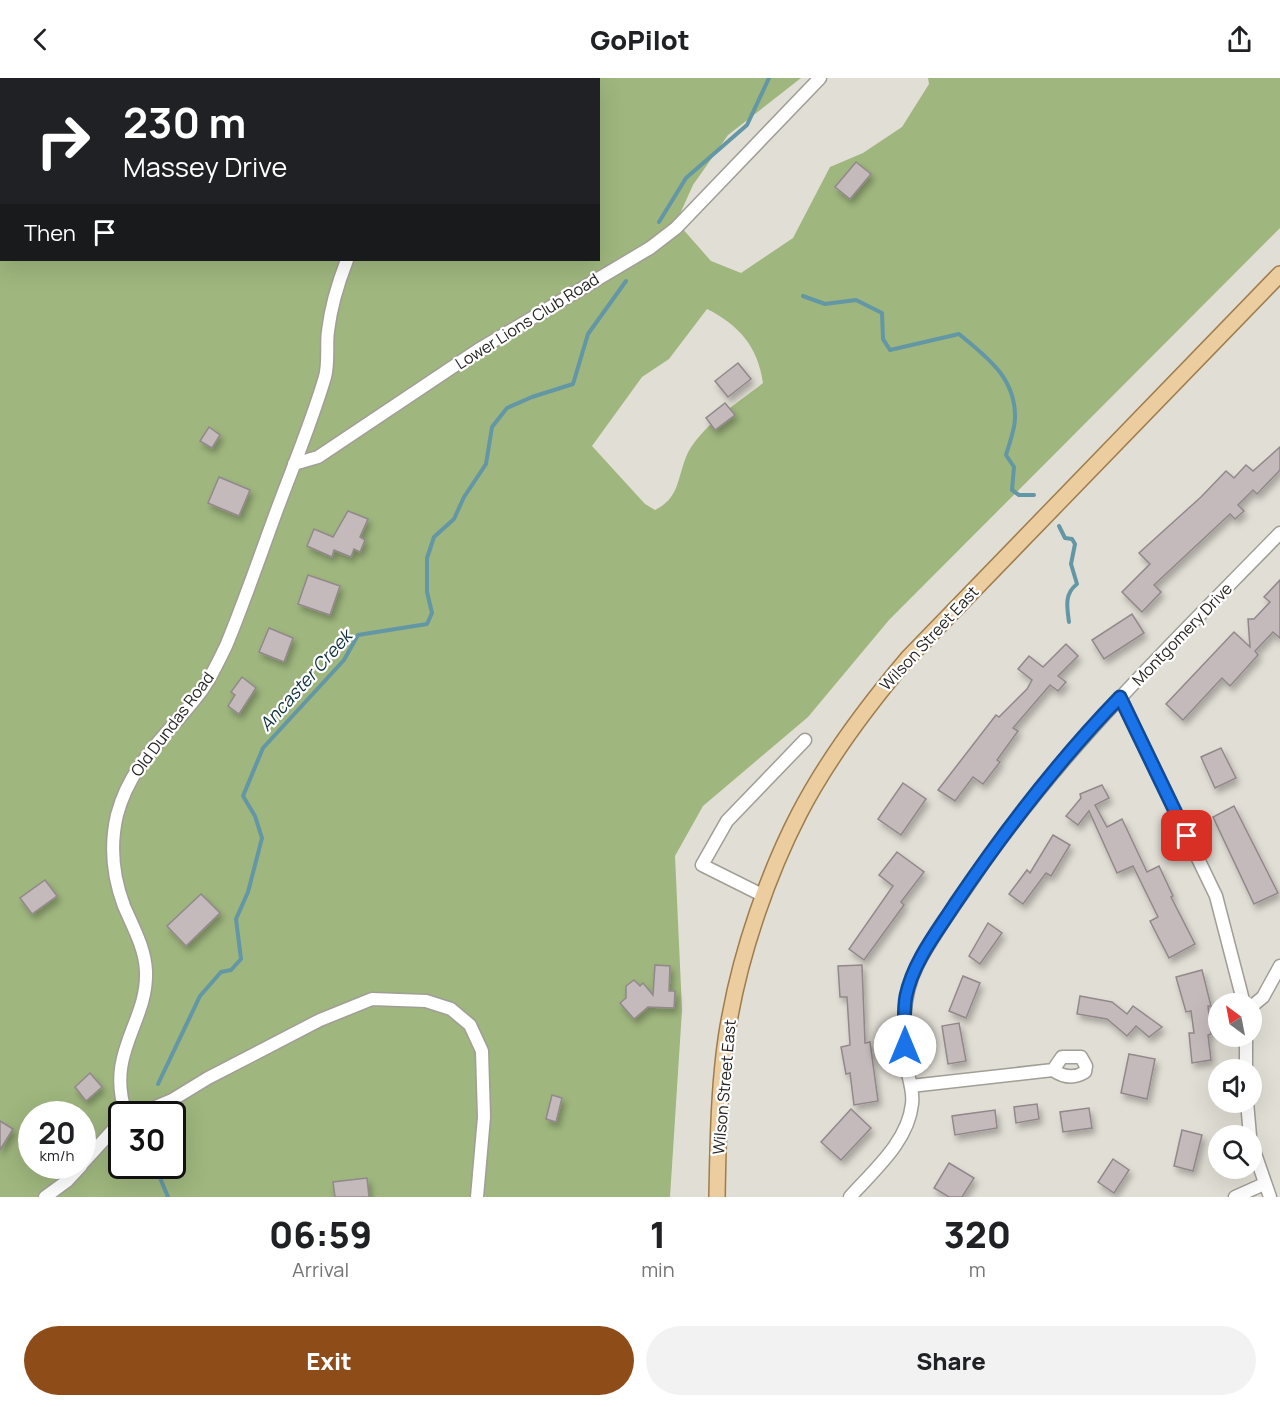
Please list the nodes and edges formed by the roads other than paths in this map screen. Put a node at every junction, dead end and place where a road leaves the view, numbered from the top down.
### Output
1 (820, 78) edge
2 (347, 261) edge
3 (1280, 274) edge
4 (294, 464) junction
5 (1280, 533) edge
6 (1120, 697) junction
7 (805, 740) dead end
8 (764, 896) junction
9 (1280, 966) edge
10 (1241, 993) edge
11 (1262, 998) edge
12 (1053, 1070) dead end
13 (911, 1086) junction
14 (123, 1101) edge
15 (166, 1101) edge
16 (108, 1136) edge
17 (96, 1149) edge
18 (1262, 1178) edge
19 (68, 1179) edge
20 (1264, 1184) junction
21 (45, 1197) edge
22 (477, 1197) edge
23 (717, 1197) edge
24 (850, 1197) edge
25 (1235, 1197) edge
26 (1270, 1197) edge

1 - 4 street, Lower Lions Club Road
2 - 4 street, Old Dundas Road
3 - 8 main road, Wilson Street East
4 - 14 street, Old Dundas Road
5 - 6 street, Montgomery Drive
6 - 10 street
6 - 13 street, Montgomery Drive
7 - 8 street
8 - 23 main road, Wilson Street East
9 - 11 street
12 - 13 street
13 - 24 street, Montgomery Drive
15 - 22 street, Old Dundas Road
16 - 17 street
18 - 20 street
19 - 21 street
20 - 25 street
20 - 26 street

